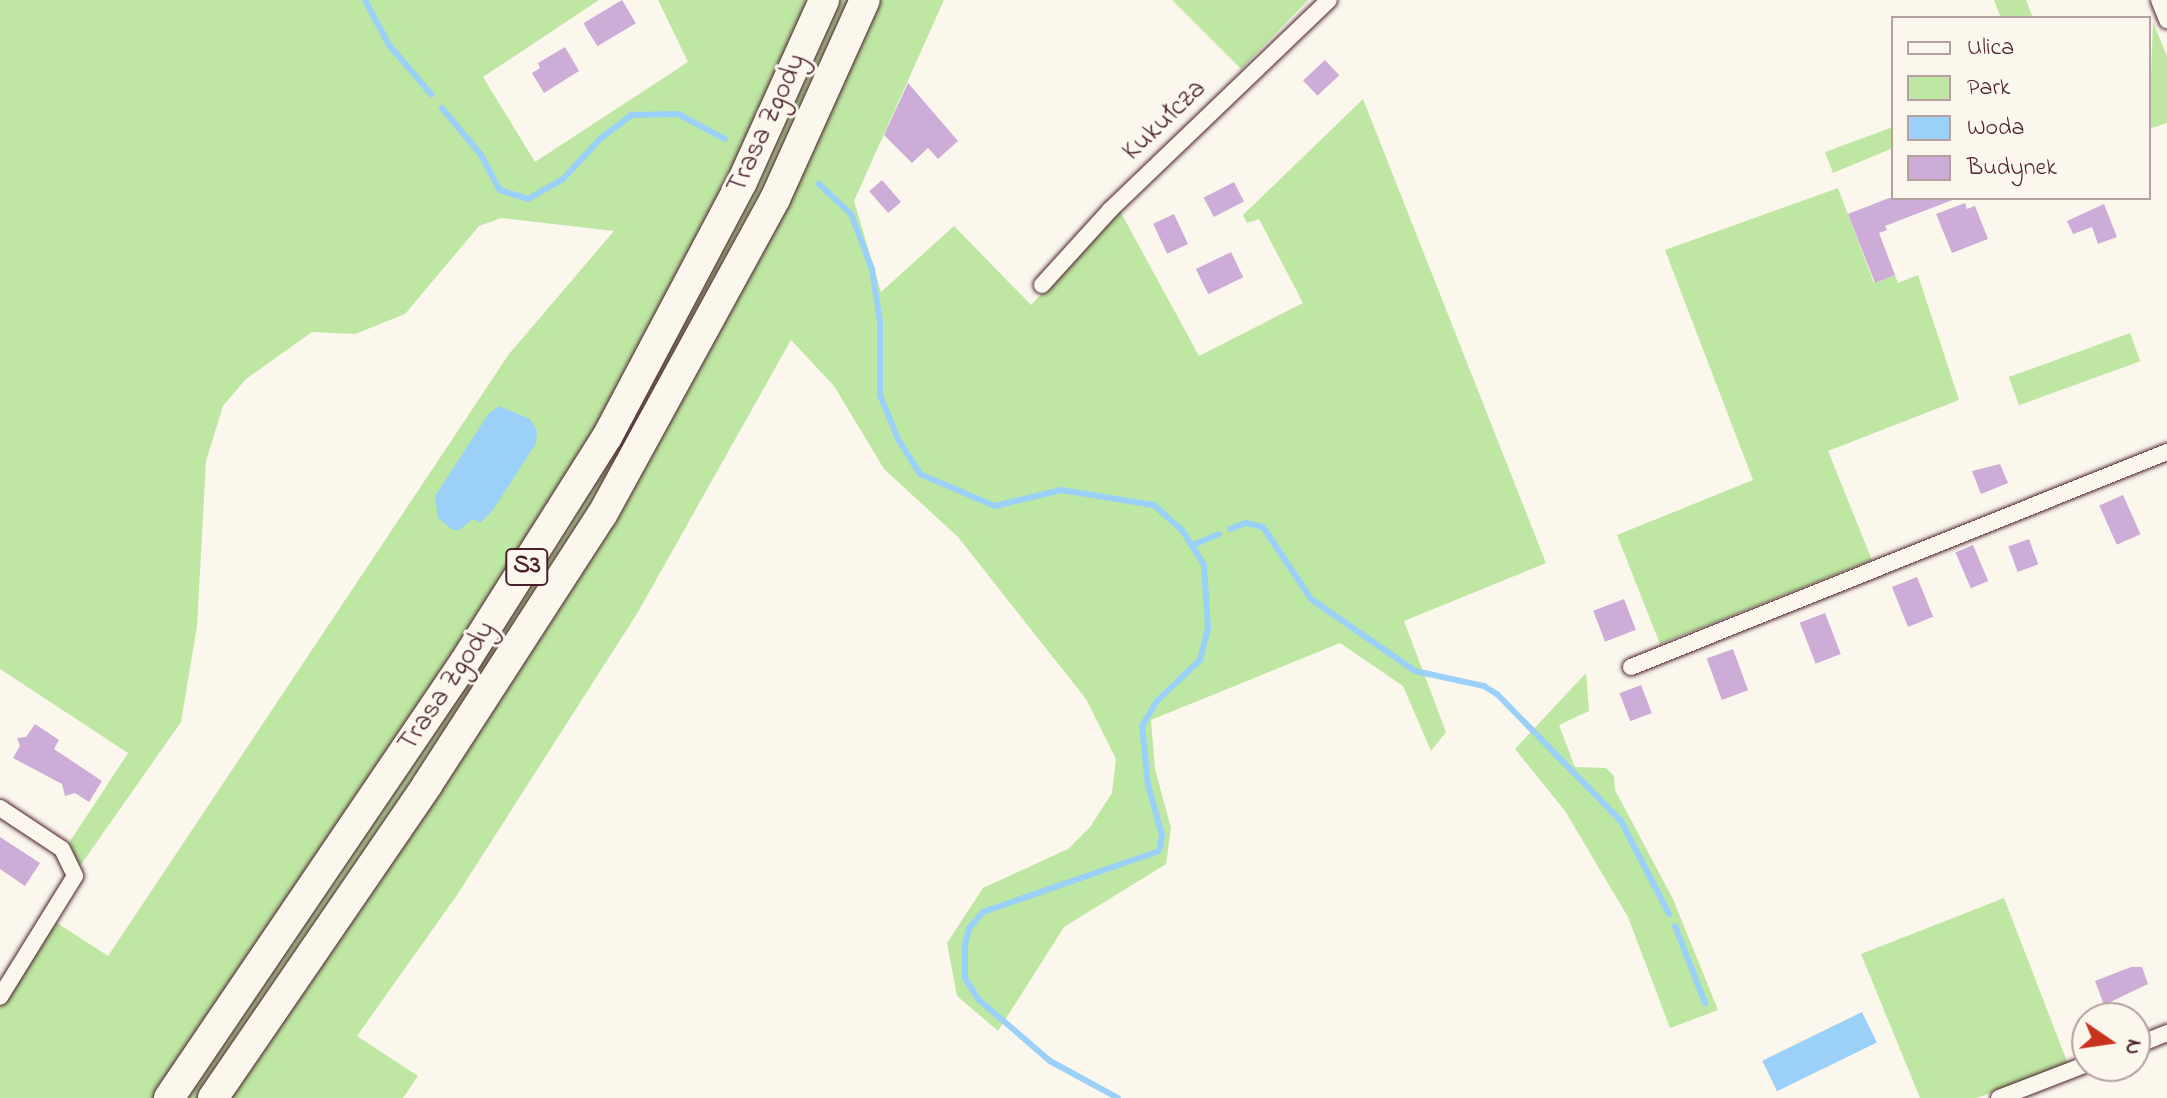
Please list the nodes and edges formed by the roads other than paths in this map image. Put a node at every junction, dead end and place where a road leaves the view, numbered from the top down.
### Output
1 (824, 0) edge
2 (865, 0) edge
3 (1329, 0) edge
4 (2159, 0) edge
5 (2167, 20) edge
6 (1042, 285) dead end
7 (2167, 452) edge
8 (1631, 667) dead end
9 (0, 808) edge
10 (0, 997) edge
11 (2071, 1070) edge
12 (169, 1098) edge
13 (213, 1098) edge
14 (1999, 1098) edge

1 - 12 highway, Trasa Zgody / S3
2 - 13 highway, Trasa Zgody / S3
3 - 6 street, Kukułcza
4 - 5 street
7 - 8 street
9 - 10 street
11 - 14 street

